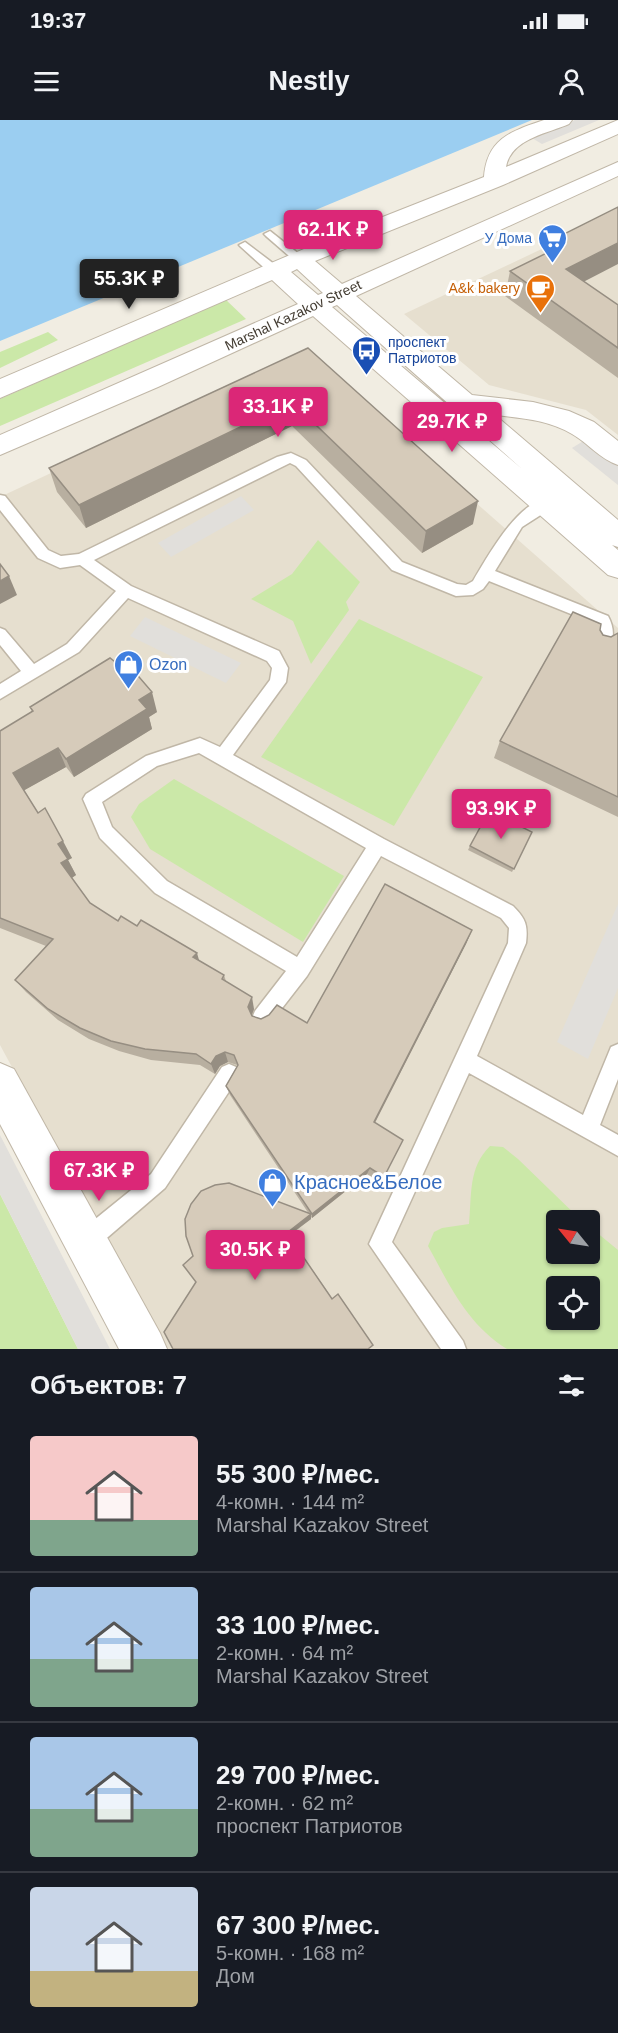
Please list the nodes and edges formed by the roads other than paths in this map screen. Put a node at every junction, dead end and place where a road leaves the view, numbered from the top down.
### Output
1 (562, 120) edge
2 (618, 126) edge
3 (618, 168) edge
4 (495, 180) junction
5 (595, 202) dead end
6 (533, 206) junction
7 (270, 234) dead end
8 (245, 245) dead end
9 (300, 260) junction
10 (274, 270) junction
11 (340, 294) junction
12 (315, 305) junction
13 (0, 389) edge
14 (465, 403) junction
15 (0, 446) edge
16 (618, 455) edge
17 (0, 500) edge
18 (545, 505) junction
19 (618, 536) edge
20 (82, 559) junction
21 (618, 567) edge
22 (485, 573) junction
23 (126, 590) junction
24 (0, 634) edge
25 (602, 647) edge
26 (32, 674) junction
27 (0, 692) edge
28 (222, 757) junction
29 (378, 845) junction
30 (300, 969) junction
31 (262, 1018) edge
32 (618, 1053) edge
33 (465, 1059) junction
34 (229, 1074) edge
35 (0, 1083) edge
36 (588, 1129) junction
37 (618, 1146) edge
38 (86, 1241) junction
39 (144, 1349) edge
40 (455, 1349) edge

1 - 4 street
2 - 4 street
3 - 6 street, Marshal Kazakov Street
4 - 9 street
5 - 6 street
6 - 11 street, Marshal Kazakov Street
7 - 9 lane
8 - 10 lane
9 - 10 street
9 - 11 street
10 - 12 street
10 - 13 street
11 - 12 street, Marshal Kazakov Street
11 - 14 street
12 - 15 street, Marshal Kazakov Street
12 - 18 street
14 - 16 street
14 - 19 street
17 - 20 lane
18 - 21 street
18 - 22 lane
20 - 22 lane
20 - 23 lane
22 - 25 lane
23 - 26 lane
23 - 28 lane
24 - 26 lane
26 - 27 lane
28 - 29 lane
28 - 30 lane
29 - 30 lane
29 - 33 lane
30 - 31 lane
32 - 36 lane
33 - 36 lane
33 - 40 lane
34 - 38 lane
35 - 38 street
36 - 37 lane
38 - 39 street

